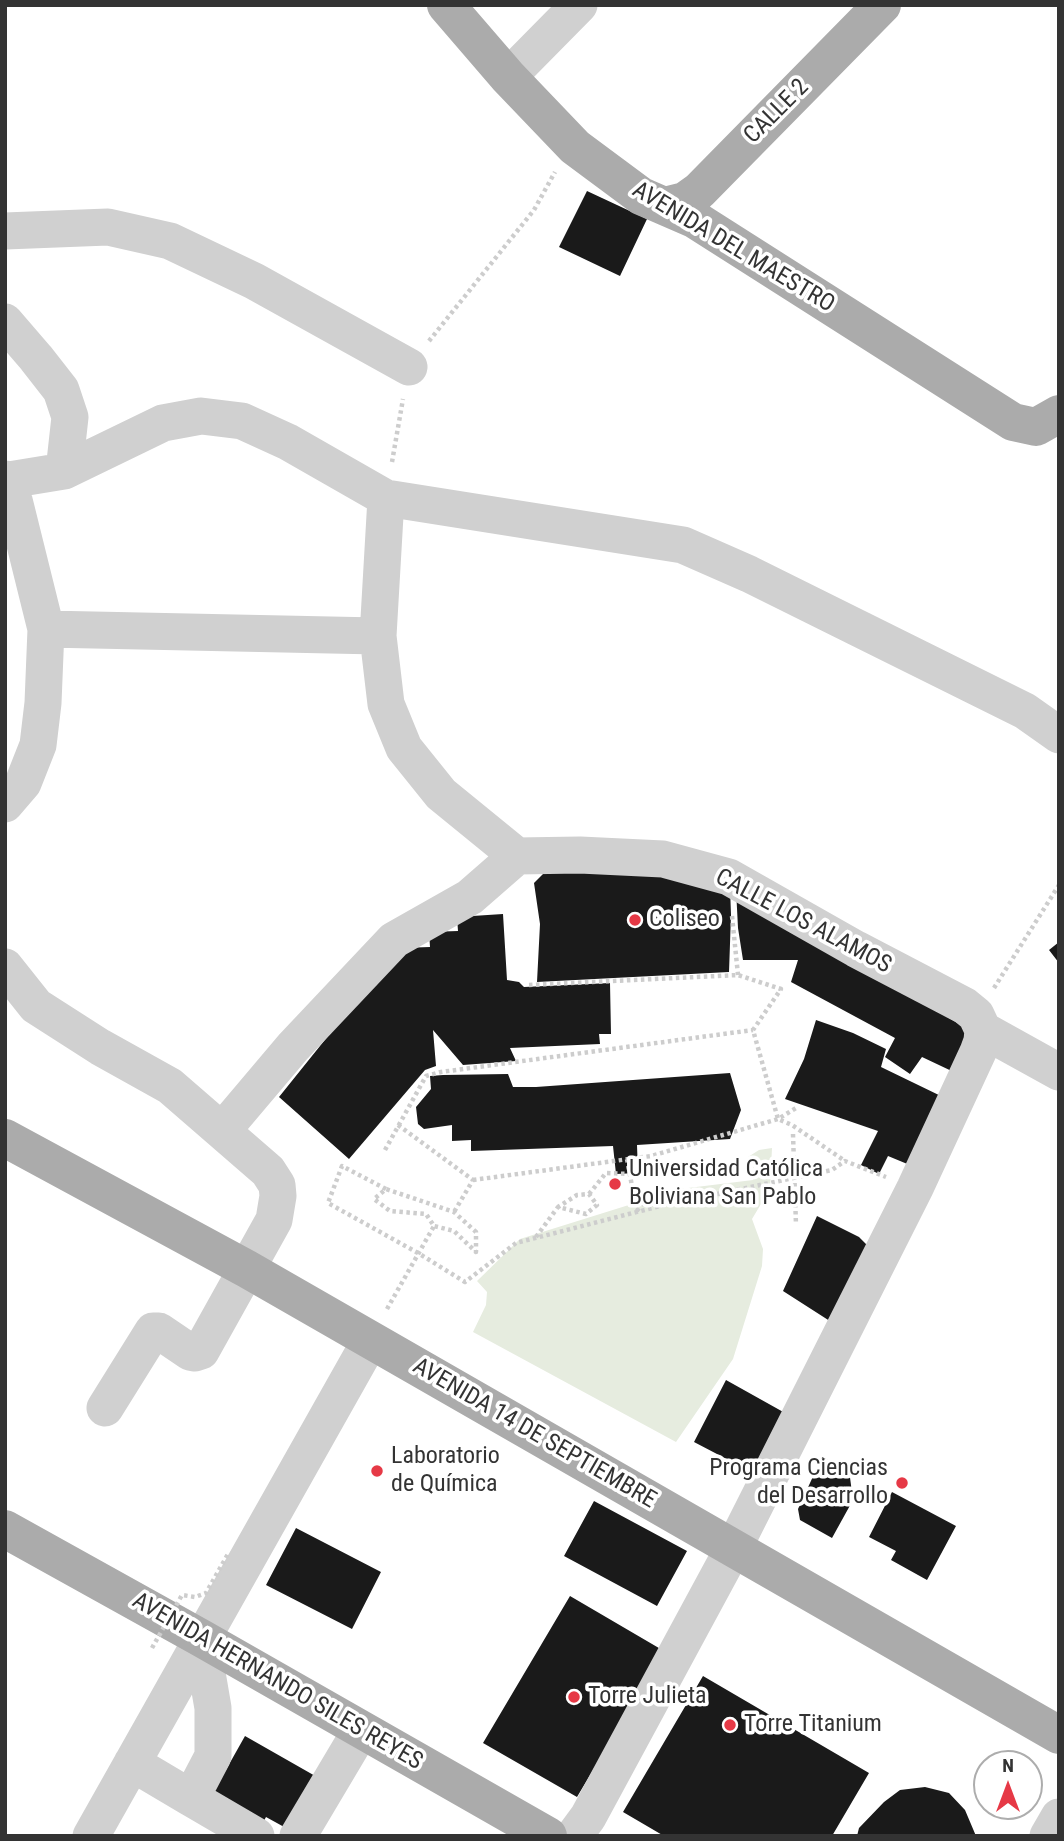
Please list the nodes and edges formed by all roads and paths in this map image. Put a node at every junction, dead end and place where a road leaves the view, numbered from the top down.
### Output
1 (446, 5) edge
2 (579, 5) edge
3 (882, 5) edge
4 (508, 77) junction
5 (575, 147) junction
6 (665, 206) junction
7 (5, 231) edge
8 (5, 323) edge
9 (409, 366) junction
10 (1051, 427) edge
11 (64, 471) junction
12 (7, 480) edge
13 (386, 498) junction
14 (46, 629) junction
15 (378, 636) junction
16 (1059, 735) edge
17 (5, 804) edge
18 (517, 856) junction
19 (729, 877) junction
20 (1059, 885) edge
21 (5, 967) edge
22 (738, 975) junction
23 (529, 985) dead end
24 (980, 1023) junction
25 (753, 1030) junction
26 (1059, 1072) edge
27 (796, 1108) dead end
28 (778, 1119) junction
29 (398, 1125) junction
30 (792, 1125) junction
31 (222, 1131) junction
32 (5, 1138) edge
33 (385, 1150) dead end
34 (627, 1159) junction
35 (845, 1161) junction
36 (630, 1174) junction
37 (473, 1180) junction
38 (915, 1188) junction
39 (386, 1189) junction
40 (589, 1194) junction
41 (643, 1203) junction
42 (664, 1205) junction
43 (558, 1207) junction
44 (454, 1212) junction
45 (636, 1213) junction
46 (796, 1225) dead end
47 (434, 1226) junction
48 (536, 1238) junction
49 (418, 1253) junction
50 (247, 1269) junction
51 (370, 1341) junction
52 (106, 1408) dead end
53 (5, 1529) edge
54 (734, 1547) junction
55 (228, 1554) dead end
56 (201, 1638) junction
57 (152, 1648) dead end
58 (361, 1730) junction
59 (1059, 1735) edge
60 (132, 1763) junction
61 (191, 1798) junction
62 (1059, 1817) edge
63 (90, 1836) edge
64 (257, 1836) edge
65 (298, 1836) edge
66 (548, 1836) edge
67 (574, 1836) edge
68 (1048, 1836) edge

1 - 4 main road, AVENIDA DEL MAESTRO
2 - 4 street
3 - 6 main road, CALLE 2
4 - 5 main road, AVENIDA DEL MAESTRO
5 - 6 main road, AVENIDA DEL MAESTRO
5 - 9 path
6 - 10 main road, AVENIDA DEL MAESTRO
7 - 9 street
8 - 11 street
9 - 13 path
11 - 12 street
11 - 13 street
12 - 14 street
13 - 15 street
13 - 16 street
14 - 15 street
14 - 17 street
15 - 18 street
18 - 19 street, CALLE LOS ALAMOS
18 - 31 street
19 - 22 path
19 - 24 street, CALLE LOS ALAMOS
20 - 24 path
21 - 31 street
22 - 23 path
22 - 25 path
24 - 26 street, CALLE LOS ALAMOS
24 - 38 street
25 - 28 path
25 - 29 path
27 - 28 path
28 - 30 path
28 - 34 path
29 - 33 path
29 - 37 path
30 - 35 path
30 - 46 path, bridge
31 - 50 street
32 - 50 main road, AVENIDA 14 DE SEPTIEMBRE
34 - 36 path
34 - 37 path
35 - 38 path
35 - 42 path
36 - 40 path
36 - 41 path
37 - 44 path
38 - 54 street
39 - 44 path
39 - 47 path
39 - 49 path
40 - 43 path
40 - 43 path
41 - 42 path
41 - 45 path
42 - 45 path
43 - 48 path
44 - 47 path
45 - 48 path
47 - 49 path
48 - 49 path
49 - 51 path
50 - 51 main road, AVENIDA 14 DE SEPTIEMBRE
50 - 52 street
51 - 54 main road, AVENIDA 14 DE SEPTIEMBRE
51 - 56 street
53 - 56 main road, AVENIDA HERNANDO SILES REYES
54 - 59 main road, AVENIDA 14 DE SEPTIEMBRE
54 - 67 street
55 - 57 path, bridge
56 - 58 main road, AVENIDA HERNANDO SILES REYES
56 - 60 street
56 - 61 street
58 - 65 street
58 - 66 main road, AVENIDA HERNANDO SILES REYES
60 - 61 street
60 - 63 street
61 - 64 street
62 - 68 street

